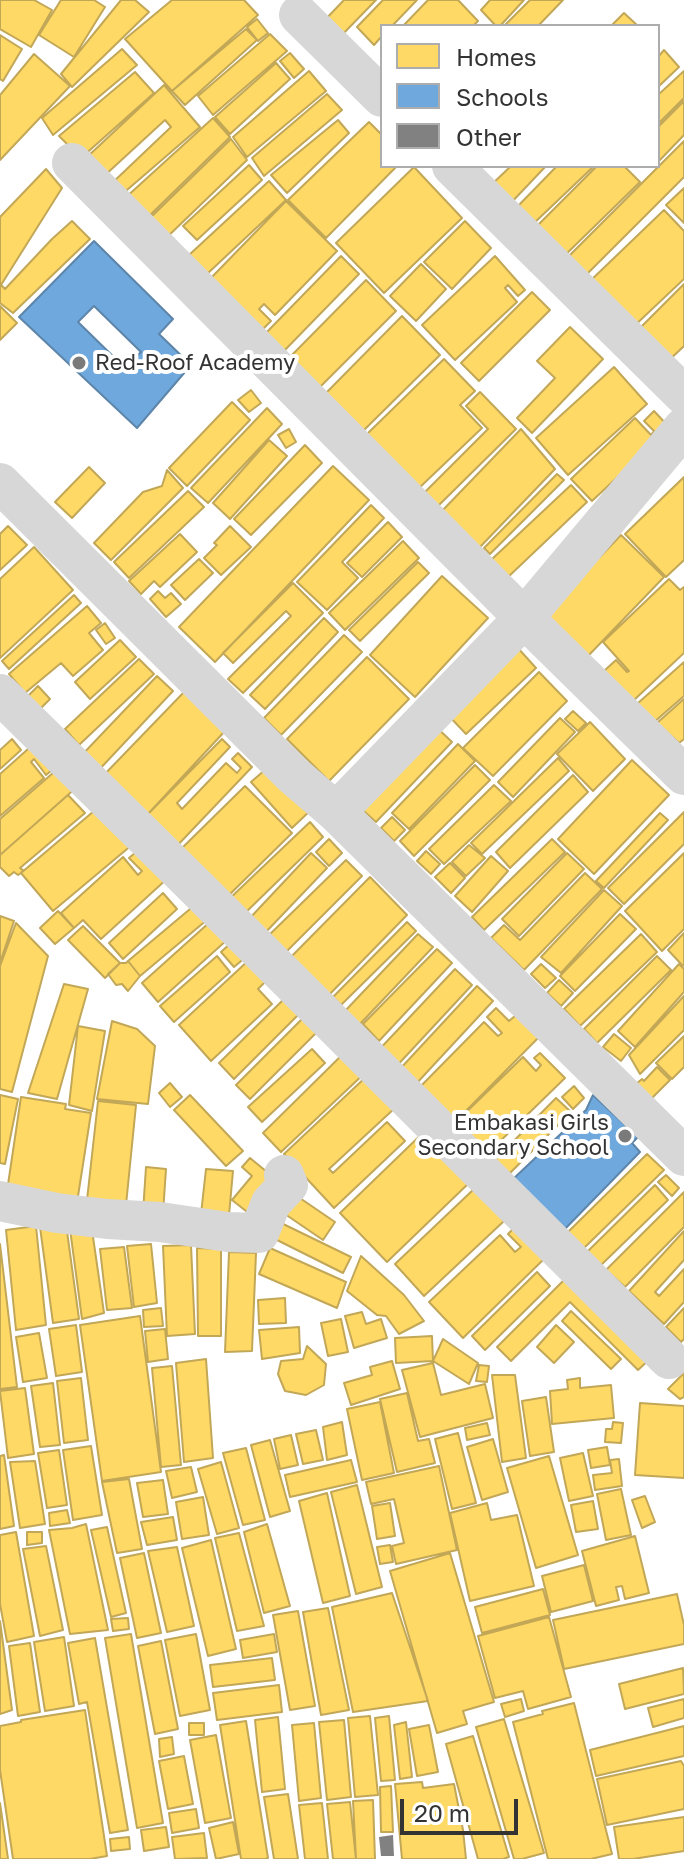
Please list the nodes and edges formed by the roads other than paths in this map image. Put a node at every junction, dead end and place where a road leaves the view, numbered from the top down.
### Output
1 (299, 15) dead end
2 (380, 95) edge
3 (72, 163) dead end
4 (454, 168) edge
5 (684, 395) edge
6 (684, 427) edge
7 (0, 483) edge
8 (524, 618) junction
9 (0, 694) edge
10 (684, 775) edge
11 (336, 812) junction
12 (684, 1156) edge
13 (284, 1175) dead end
14 (0, 1201) edge
15 (669, 1359) dead end

1 - 2 street
3 - 8 street
4 - 5 street
6 - 8 street
7 - 11 street
8 - 10 street
8 - 11 street
9 - 15 street
11 - 12 street
13 - 14 street

